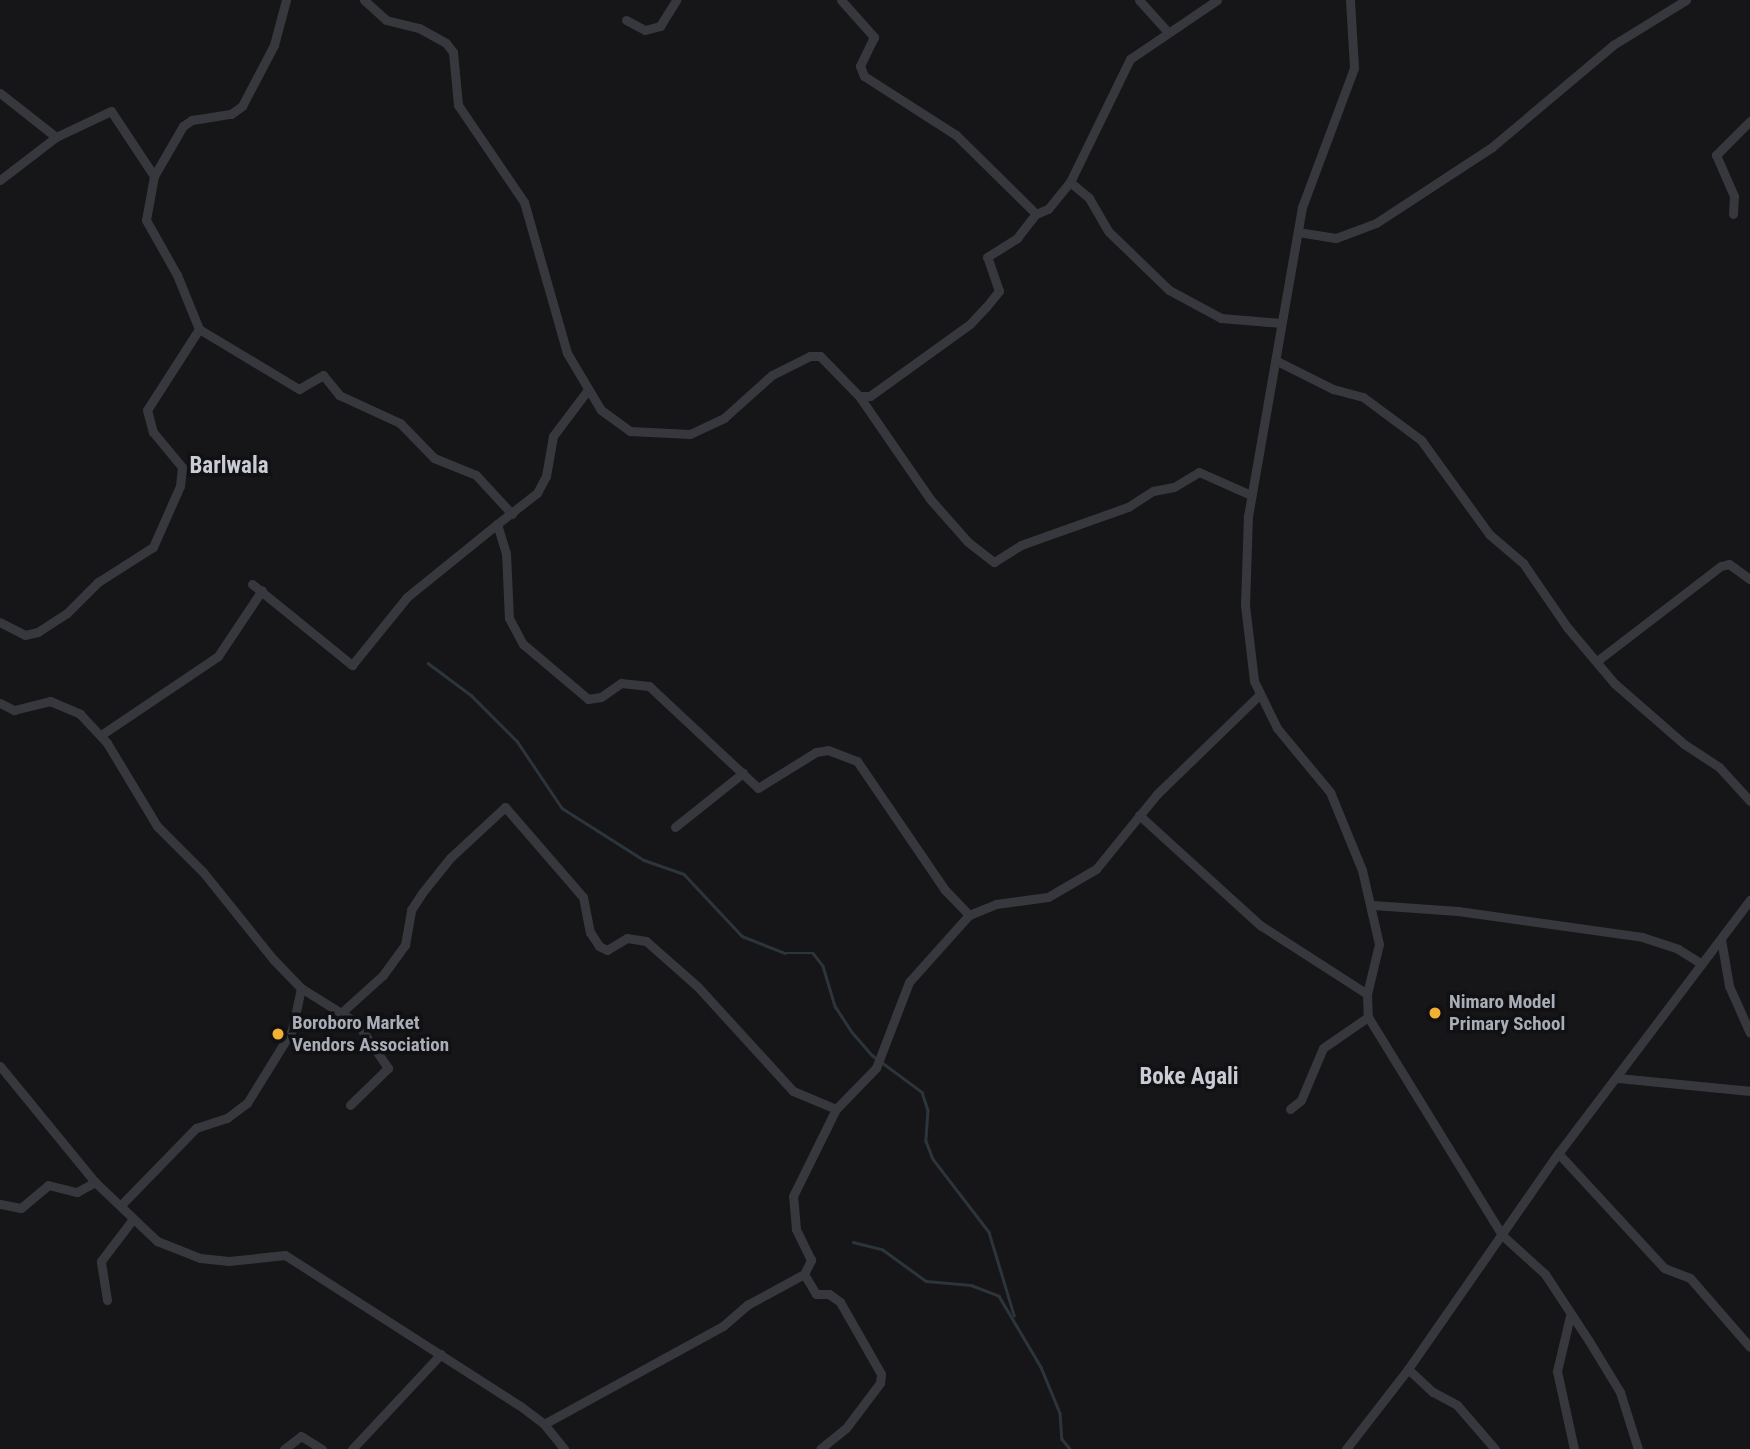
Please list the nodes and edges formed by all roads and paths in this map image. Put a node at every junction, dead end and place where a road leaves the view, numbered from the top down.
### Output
1 (286, 0) edge
2 (364, 0) edge
3 (676, 0) edge
4 (841, 0) edge
5 (1139, 0) edge
6 (1217, 0) edge
7 (1350, 0) edge
8 (1686, 0) edge
9 (625, 20) dead end
10 (1167, 31) junction
11 (0, 93) edge
12 (1750, 121) edge
13 (56, 137) junction
14 (154, 176) junction
15 (0, 180) edge
16 (1070, 182) junction
17 (1036, 214) junction
18 (1733, 214) dead end
19 (1298, 232) junction
20 (1281, 323) junction
21 (199, 329) junction
22 (1277, 361) junction
23 (587, 391) junction
24 (859, 396) junction
25 (1251, 495) junction
26 (512, 514) junction
27 (497, 524) junction
28 (1750, 579) edge
29 (253, 584) dead end
30 (262, 590) junction
31 (0, 622) edge
32 (1597, 662) junction
33 (1258, 696) junction
34 (0, 703) edge
35 (101, 734) junction
36 (743, 773) junction
37 (1750, 801) edge
38 (1139, 815) junction
39 (675, 827) dead end
40 (1750, 900) edge
41 (1373, 905) junction
42 (969, 915) junction
43 (1721, 939) junction
44 (1702, 964) junction
45 (301, 988) junction
46 (1367, 994) junction
47 (341, 1013) junction
48 (1368, 1017) junction
49 (1750, 1033) edge
50 (0, 1066) edge
51 (1618, 1078) junction
52 (1750, 1091) edge
53 (351, 1105) dead end
54 (836, 1109) junction
55 (1290, 1109) dead end
56 (1558, 1153) junction
57 (95, 1182) junction
58 (0, 1204) edge
59 (121, 1205) junction
60 (134, 1219) junction
61 (1502, 1235) junction
62 (804, 1274) junction
63 (107, 1300) dead end
64 (1570, 1317) junction
65 (1750, 1347) edge
66 (441, 1354) junction
67 (1408, 1369) junction
68 (544, 1424) junction
69 (284, 1449) edge
70 (322, 1449) edge
71 (352, 1449) edge
72 (564, 1449) edge
73 (820, 1449) edge
74 (1346, 1449) edge
75 (1495, 1449) edge
76 (1574, 1449) edge
77 (1638, 1449) edge

1 - 14 street
2 - 23 street
3 - 9 street
4 - 17 street
5 - 10 street
6 - 10 street
7 - 19 street
8 - 19 street
10 - 16 street
11 - 13 street
12 - 18 street
13 - 14 street
13 - 15 street
14 - 21 street
16 - 17 street
16 - 20 street
17 - 24 street
19 - 20 street
20 - 22 street
21 - 26 street
21 - 31 street
22 - 25 street
22 - 32 street
23 - 24 street
23 - 26 street
24 - 25 street
25 - 33 street
26 - 27 street
27 - 30 street
27 - 36 street
28 - 32 street
29 - 30 street
30 - 35 street
32 - 37 street
33 - 38 street
33 - 41 street
34 - 35 street
35 - 45 street
36 - 39 street
36 - 42 street
38 - 42 street
38 - 46 street
40 - 43 street
41 - 44 street
41 - 46 street
42 - 54 street
43 - 44 street
43 - 49 street
44 - 51 street
45 - 47 street
45 - 59 street
46 - 48 street
47 - 53 street
47 - 54 street
48 - 55 street
48 - 61 street
50 - 57 street
51 - 52 street
51 - 56 street
54 - 62 street
56 - 61 street
56 - 65 street
57 - 58 street
57 - 59 street
59 - 60 street
60 - 63 street
60 - 66 street
61 - 64 street
61 - 67 street
62 - 68 street
62 - 73 street
64 - 76 street
64 - 77 street
66 - 68 street
66 - 71 street
67 - 74 street
67 - 75 street
68 - 72 street
69 - 70 street

